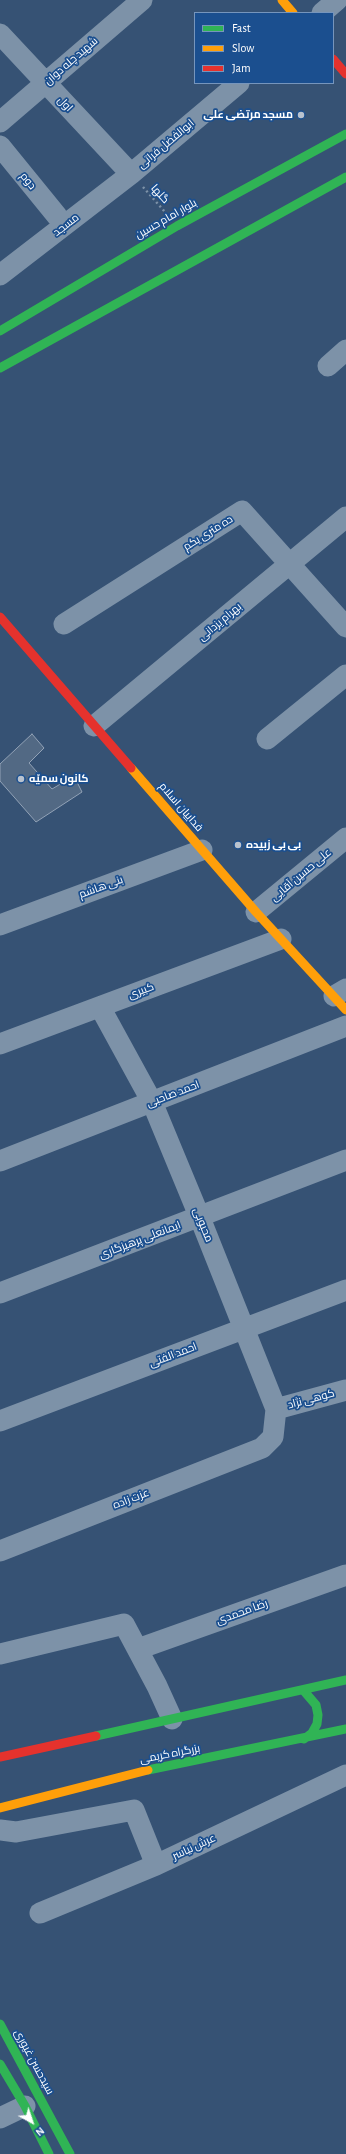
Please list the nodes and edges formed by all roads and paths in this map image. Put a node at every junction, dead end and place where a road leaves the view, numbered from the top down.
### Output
1 (142, 0) edge
2 (282, 0) edge
3 (337, 0) edge
4 (292, 12) edge
5 (323, 12) edge
6 (0, 34) edge
7 (334, 60) edge
8 (346, 74) edge
9 (45, 84) junction
10 (238, 84) edge
11 (0, 122) edge
12 (346, 134) edge
13 (0, 146) edge
14 (131, 174) junction
15 (346, 177) edge
16 (57, 216) dead end
17 (177, 226) junction
18 (0, 275) edge
19 (0, 330) edge
20 (346, 350) edge
21 (328, 366) dead end
22 (0, 368) edge
23 (346, 517) edge
24 (289, 564) junction
25 (0, 617) edge
26 (64, 624) dead end
27 (346, 627) edge
28 (346, 674) edge
29 (94, 726) junction
30 (267, 739) dead end
31 (346, 838) edge
32 (202, 850) junction
33 (256, 912) junction
34 (0, 925) edge
35 (281, 938) junction
36 (342, 998) edge
37 (100, 1007) junction
38 (346, 1026) edge
39 (0, 1044) edge
40 (152, 1102) junction
41 (346, 1160) edge
42 (0, 1162) edge
43 (200, 1218) junction
44 (346, 1290) edge
45 (0, 1294) edge
46 (243, 1329) junction
47 (346, 1390) edge
48 (276, 1409) junction
49 (0, 1421) edge
50 (262, 1448) joint
51 (0, 1551) edge
52 (346, 1575) edge
53 (138, 1649) junction
54 (0, 1654) edge
55 (346, 1680) edge
56 (304, 1691) junction
57 (172, 1719) junction
58 (346, 1729) edge
59 (304, 1739) junction
60 (0, 1756) edge
61 (346, 1775) edge
62 (0, 1808) edge
63 (0, 1830) edge
64 (156, 1865) junction
65 (40, 1913) dead end
66 (0, 2024) edge
67 (0, 2064) edge
68 (25, 2106) junction
69 (0, 2118) edge
70 (49, 2154) edge
71 (70, 2154) edge

1 - 9 street, شهید چله دوان
2 - 4 main road
3 - 5 street
6 - 9 street, اول
7 - 8 main road
9 - 11 street, شهید چله دوان
9 - 14 street, اول
10 - 14 street, ابوالفضل فراتی
12 - 17 main road, بلوار امام حسین
13 - 16 street, دوم
14 - 17 path, گلها
14 - 18 street, مسجد
15 - 22 main road
17 - 19 main road, بلوار امام حسین
20 - 21 street
23 - 24 street, بهرام یزدانی
24 - 26 street, ده متری یکم
24 - 27 street, ده متری یکم
24 - 29 street, بهرام یزدانی
25 - 29 main road, فداییان اسلام
28 - 30 street
29 - 32 main road, فداییان اسلام
31 - 33 street, علی حسین آقایی
32 - 33 main road, فداییان اسلام
32 - 34 street, بنی هاشم
33 - 35 main road, فداییان اسلام
35 - 36 main road, فداییان اسلام
35 - 37 street, کبیری
37 - 39 street, کبیری
37 - 40 street, محبوبی
38 - 40 street, احمد صاحبی
40 - 42 street, احمد صاحبی
40 - 43 street, محبوبی
41 - 43 street, ایمانعلی پرهیزگاری
43 - 45 street, ایمانعلی پرهیزگاری
43 - 46 street, محبوبی
44 - 46 street, احمد الفتی
46 - 48 street, محبوبی
46 - 49 street, احمد الفتی
47 - 48 street, کوهی نژاد
48 - 50 street, محبوبی
50 - 51 street, عزت زاده
52 - 53 street, رضا محمدی
53 - 54 street
53 - 57 street
55 - 56 main road
56 - 57 main road
56 - 59 main road
57 - 60 main road
58 - 59 main road, بزرگراه کریمی
59 - 62 main road, بزرگراه کریمی
61 - 64 street, عرش نیاسر
63 - 64 street
64 - 65 street, عرش نیاسر
66 - 71 main road, سیدحسن غیوری
67 - 68 main road
68 - 69 street
68 - 70 main road

